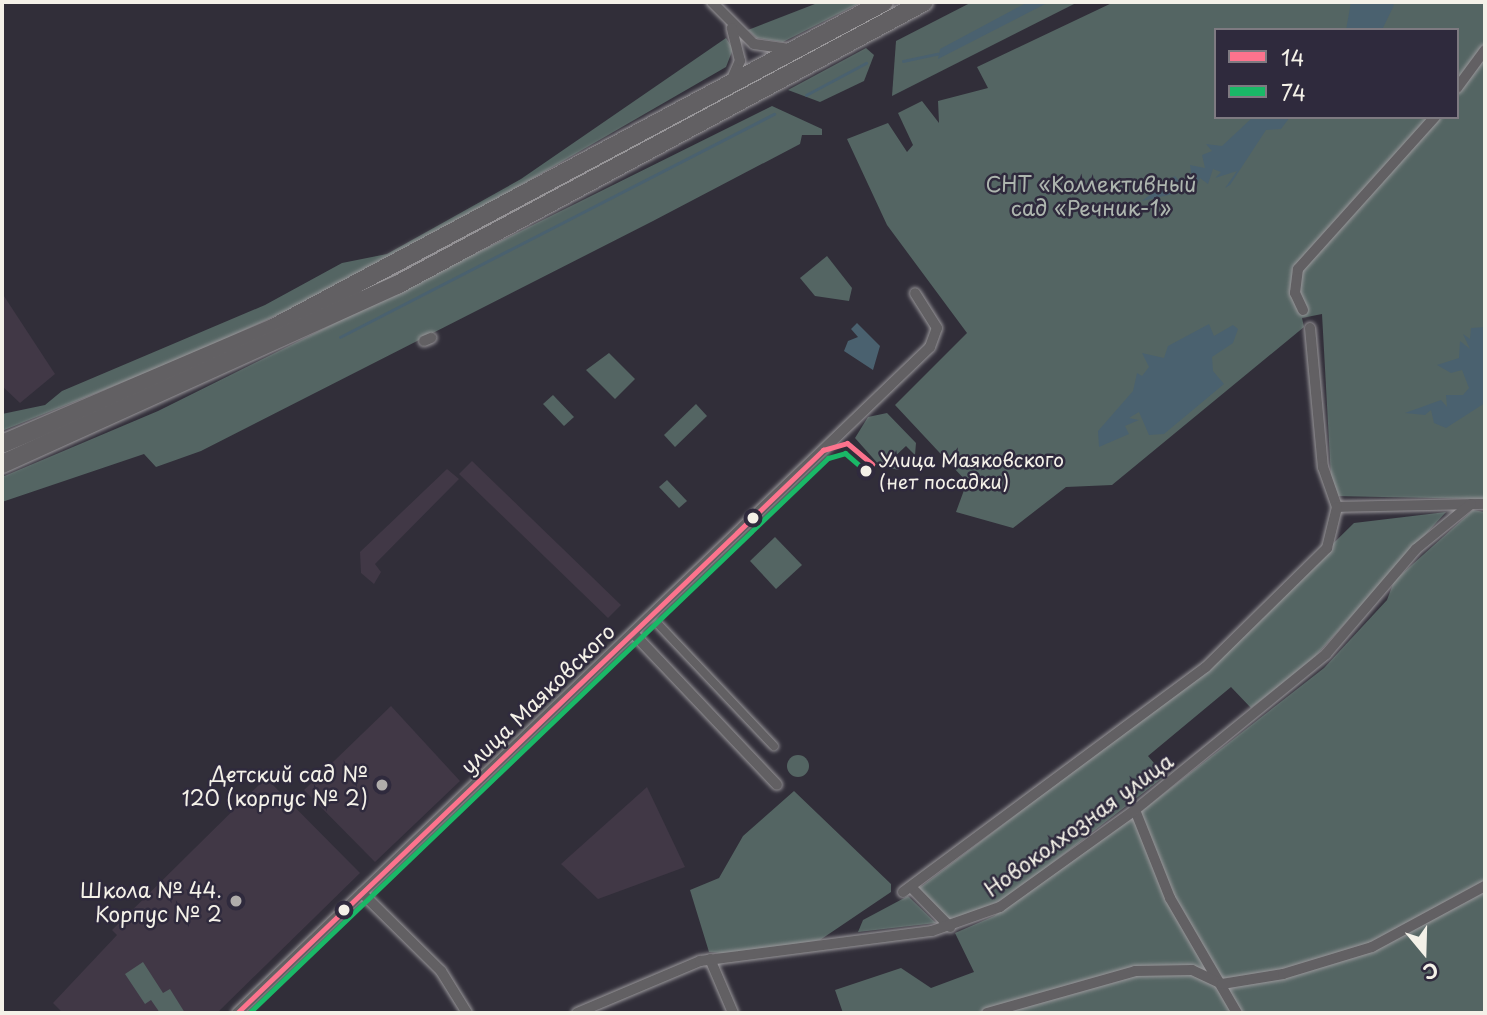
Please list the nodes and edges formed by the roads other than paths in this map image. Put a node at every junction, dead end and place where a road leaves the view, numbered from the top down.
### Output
1 (712, 2) edge
2 (884, 2) edge
3 (924, 2) edge
4 (732, 28) junction
5 (811, 41) junction
6 (1485, 50) edge
7 (1459, 85) edge
8 (716, 95) junction
9 (1433, 119) edge
10 (915, 293) dead end
11 (1303, 310) dead end
12 (1310, 328) dead end
13 (2, 444) edge
14 (2, 464) edge
15 (1471, 504) junction
16 (1485, 504) edge
17 (1337, 507) junction
18 (659, 625) dead end
19 (633, 633) junction
20 (774, 746) dead end
21 (777, 785) dead end
22 (1135, 810) junction
23 (1485, 886) edge
24 (362, 893) junction
25 (950, 927) junction
26 (710, 959) junction
27 (1222, 984) junction
28 (237, 1013) edge
29 (467, 1013) edge
30 (577, 1013) edge
31 (733, 1013) edge
32 (987, 1013) edge
33 (1237, 1013) edge

1 - 4 street
2 - 5 main road
3 - 14 main road
4 - 5 street
4 - 8 street
5 - 8 main road
6 - 7 street
8 - 13 main road
9 - 11 street
10 - 19 street, улица Маяковского
12 - 17 street
15 - 16 street
15 - 17 street
15 - 22 street, Новоколхозная улица
17 - 25 street
18 - 20 street
19 - 21 street
19 - 24 street, улица Маяковского
22 - 25 street, Новоколхозная улица
22 - 27 street
23 - 27 street
24 - 28 street, улица Маяковского
24 - 29 street
25 - 26 street, Новоколхозная улица
26 - 30 street, Новоколхозная улица
26 - 31 street
27 - 32 street
27 - 33 street

